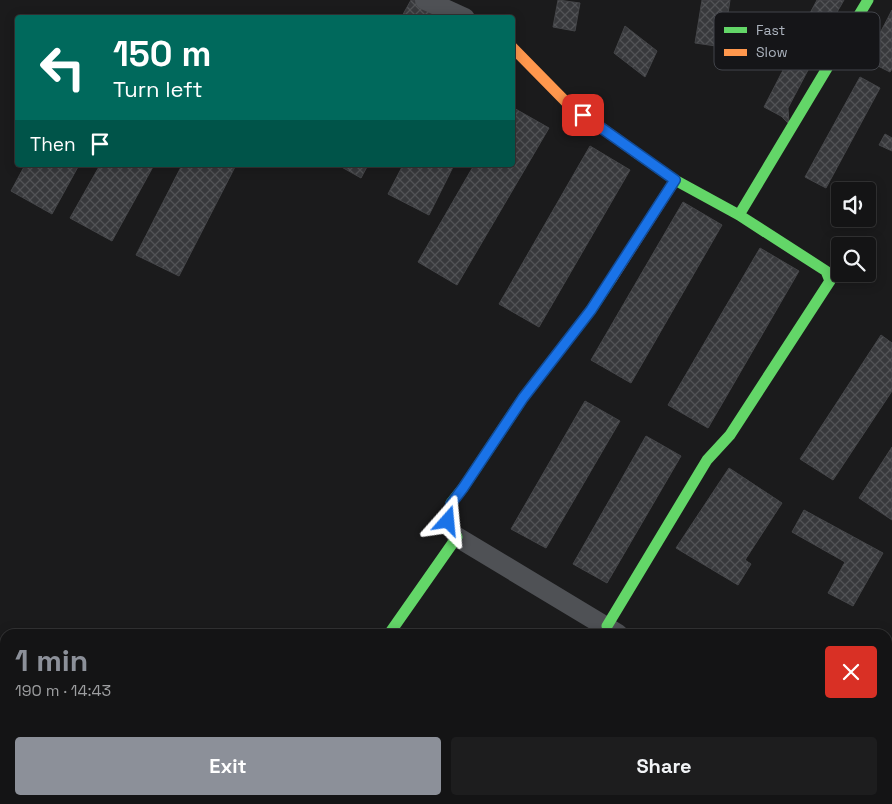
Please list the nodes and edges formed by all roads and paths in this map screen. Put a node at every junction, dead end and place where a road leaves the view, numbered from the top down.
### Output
1 (425, 0) edge
2 (868, 0) edge
3 (861, 12) edge
4 (458, 15) edge
5 (515, 50) edge
6 (826, 70) edge
7 (675, 180) junction
8 (739, 215) junction
9 (457, 537) junction
10 (393, 629) edge
11 (610, 629) edge
12 (613, 629) edge

1 - 4 street
2 - 3 street
5 - 7 street
6 - 8 street
7 - 8 street
7 - 9 street
8 - 12 street
9 - 10 street
9 - 11 street

